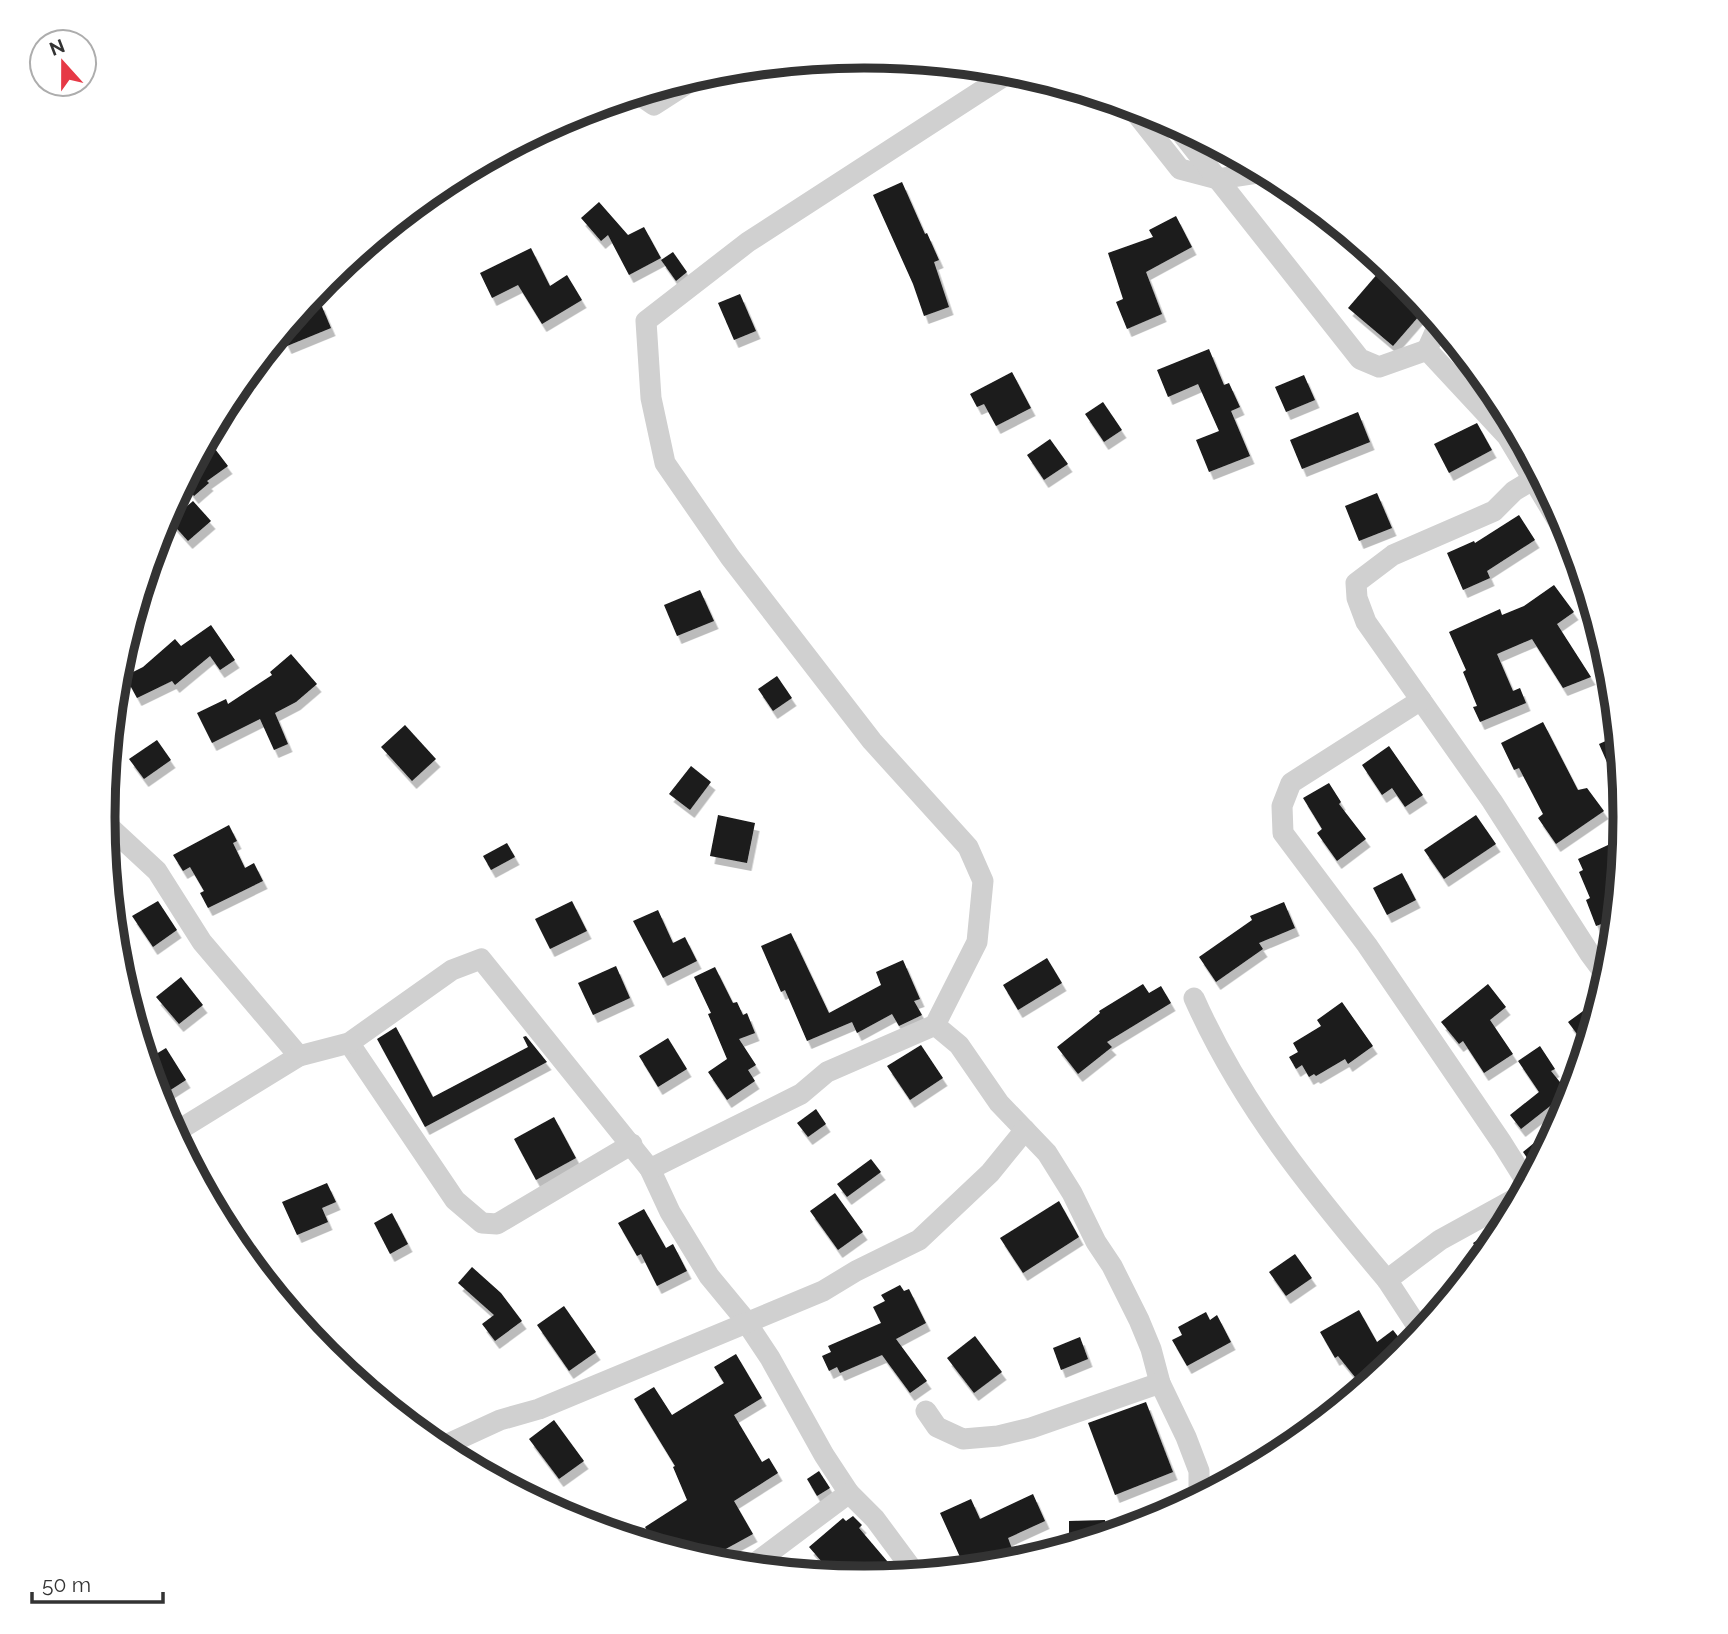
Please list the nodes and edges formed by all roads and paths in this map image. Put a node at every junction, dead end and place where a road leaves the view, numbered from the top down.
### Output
1 (997, 81) edge
2 (672, 94) edge
3 (648, 101) edge
4 (1143, 122) edge
5 (1189, 142) edge
6 (1247, 175) edge
7 (1218, 179) junction
8 (1434, 332) edge
9 (1427, 350) junction
10 (1517, 452) edge
11 (1533, 480) edge
12 (1421, 700) junction
13 (116, 832) edge
14 (1598, 964) edge
15 (1194, 999) dead end
16 (935, 1025) junction
17 (349, 1043) junction
18 (299, 1056) junction
19 (183, 1128) edge
20 (1025, 1130) junction
21 (632, 1144) junction
22 (650, 1169) junction
23 (1521, 1174) edge
24 (1504, 1205) edge
25 (1387, 1280) junction
26 (746, 1323) junction
27 (1415, 1323) edge
28 (1160, 1383) junction
29 (926, 1411) dead end
30 (452, 1442) edge
31 (1199, 1487) edge
32 (849, 1493) junction
33 (762, 1558) edge
34 (908, 1564) edge

1 - 16 street
2 - 3 street
4 - 7 street
5 - 7 street
6 - 7 street
7 - 9 street
8 - 9 street
9 - 10 street
11 - 12 street
12 - 14 street
12 - 23 street
13 - 18 street
15 - 25 street
16 - 20 street
16 - 22 street
17 - 18 street
17 - 21 street
17 - 21 street
18 - 19 street
20 - 26 street
20 - 28 street
21 - 22 street
22 - 26 street
24 - 25 street
25 - 27 street
26 - 30 street
26 - 32 street
28 - 29 street
28 - 31 street
32 - 33 street
32 - 34 street

